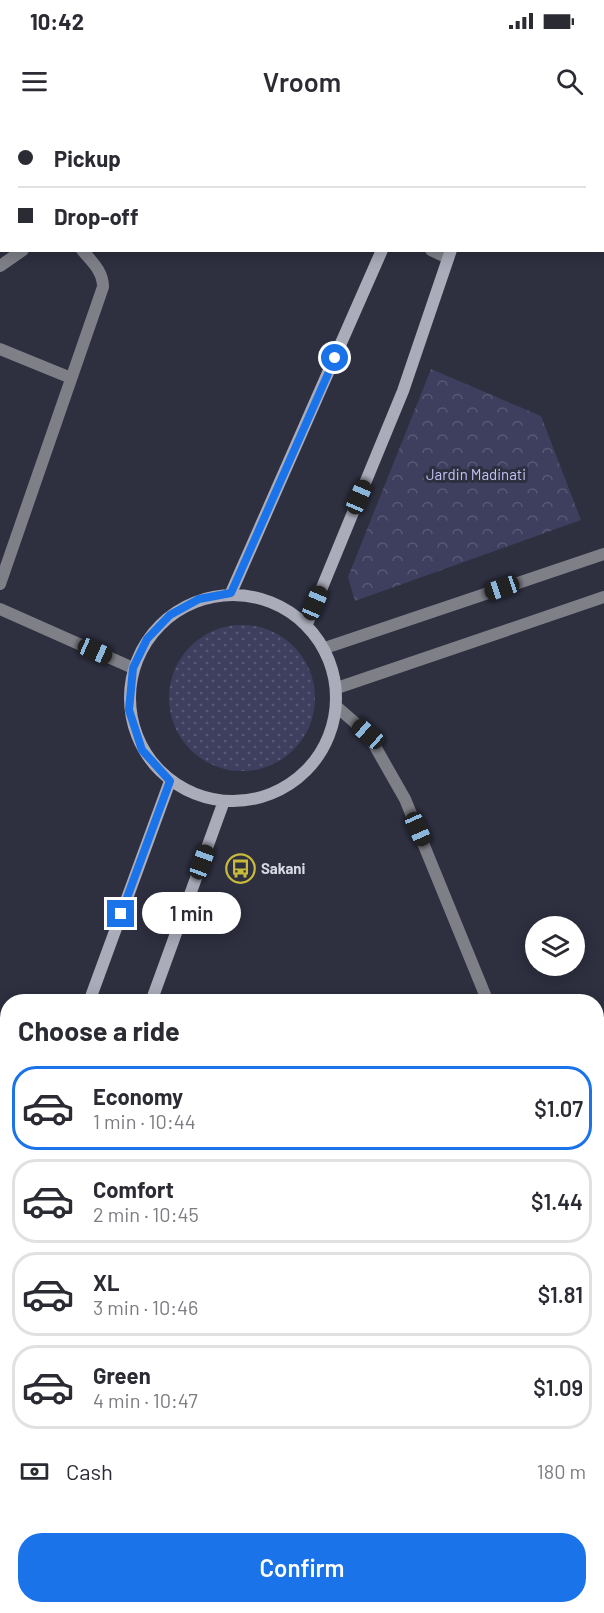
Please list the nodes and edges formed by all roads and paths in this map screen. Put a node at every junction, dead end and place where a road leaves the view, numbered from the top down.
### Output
1 (20, 252) edge
2 (84, 252) edge
3 (381, 252) edge
4 (449, 254) edge
5 (0, 266) edge
6 (0, 349) edge
7 (71, 378) junction
8 (604, 554) edge
9 (0, 584) edge
10 (231, 593) junction
11 (604, 597) edge
12 (0, 609) edge
13 (307, 624) junction
14 (325, 648) junction
15 (133, 668) junction
16 (337, 688) junction
17 (337, 707) junction
18 (170, 781) junction
19 (224, 801) junction
20 (91, 994) edge
21 (154, 994) edge
22 (485, 994) edge

1 - 5 street
2 - 7 street
3 - 10 street
4 - 13 street
6 - 7 street
7 - 9 street
8 - 14 street
10 - 13 street
10 - 15 street
11 - 16 street
12 - 15 street
13 - 14 street
14 - 16 street
15 - 18 street
16 - 17 street
17 - 19 street
17 - 22 street
18 - 19 street
18 - 20 street
19 - 21 street

